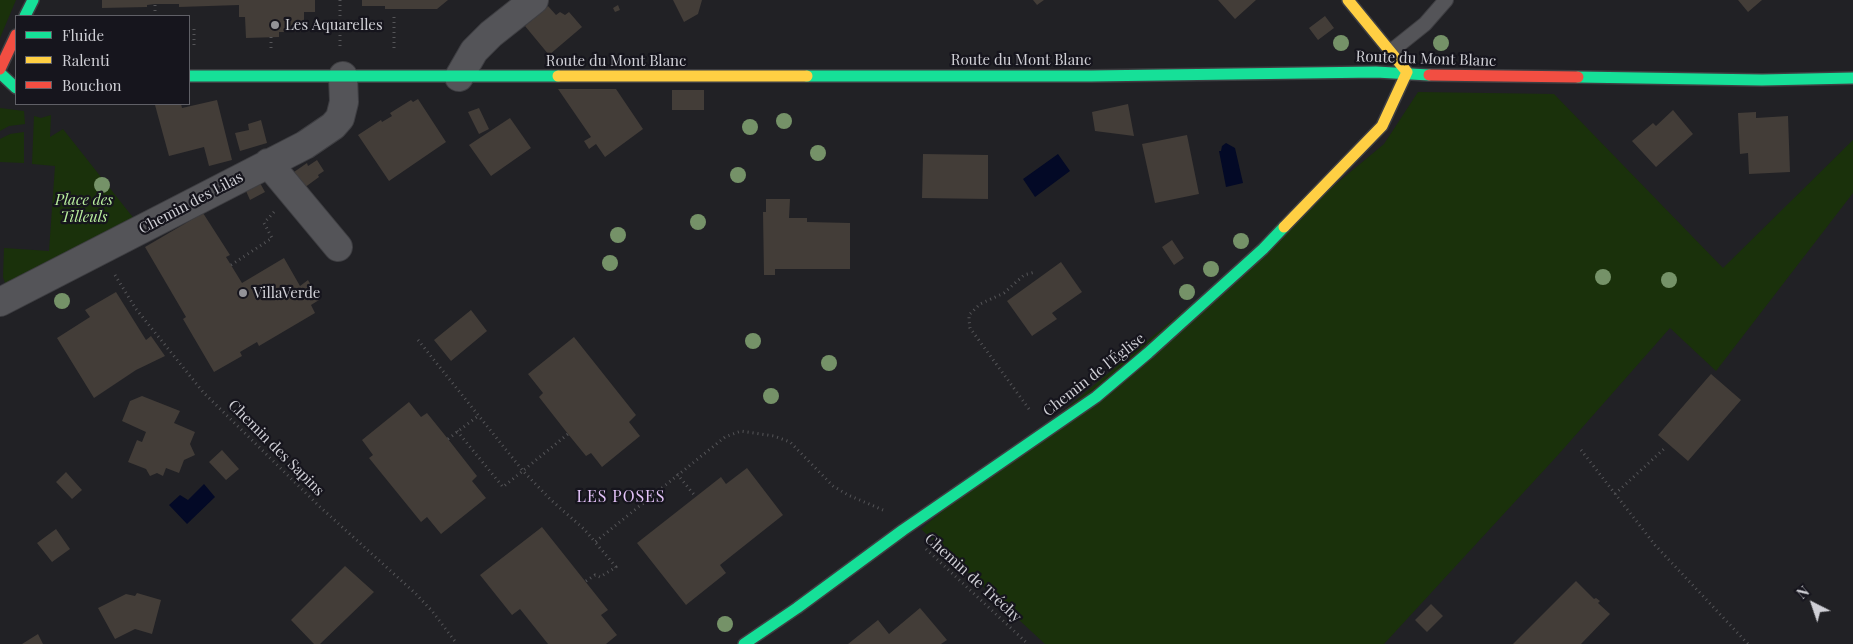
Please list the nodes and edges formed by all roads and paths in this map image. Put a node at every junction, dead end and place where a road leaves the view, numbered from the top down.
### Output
1 (33, 0) edge
2 (340, 0) edge
3 (534, 0) edge
4 (1348, 0) edge
5 (1446, 0) edge
6 (155, 4) dead end
7 (26, 15) edge
8 (155, 15) edge
9 (190, 29) edge
10 (340, 32) dead end
11 (15, 38) edge
12 (1390, 52) junction
13 (194, 53) dead end
14 (0, 71) edge
15 (1408, 72) junction
16 (190, 76) edge
17 (343, 76) junction
18 (459, 76) junction
19 (1853, 78) edge
20 (15, 87) edge
21 (268, 163) junction
22 (278, 208) dead end
23 (338, 247) dead end
24 (100, 251) junction
25 (231, 265) dead end
26 (1036, 272) dead end
27 (0, 302) edge
28 (418, 340) dead end
29 (1031, 411) dead end
30 (478, 416) junction
31 (457, 432) junction
32 (568, 434) dead end
33 (448, 439) dead end
34 (1665, 448) dead end
35 (1581, 450) dead end
36 (523, 471) junction
37 (677, 474) junction
38 (1614, 494) junction
39 (696, 497) dead end
40 (903, 530) junction
41 (595, 542) junction
42 (586, 581) dead end
43 (457, 644) edge
44 (744, 644) edge
45 (1028, 644) edge
46 (1748, 644) edge

1 - 7 street
2 - 10 path
3 - 18 street
4 - 12 street
5 - 12 lane
6 - 8 path
9 - 13 path
11 - 14 street
12 - 15 street
14 - 20 street
15 - 18 street, Route du Mont Blanc
15 - 19 street, Route du Mont Blanc
15 - 40 street, Chemin de l'Église
16 - 17 street, Route du Mont Blanc
17 - 18 street, Route du Mont Blanc
17 - 21 street, Chemin des Lilas
21 - 23 street
21 - 24 street, Chemin des Lilas
22 - 25 path
24 - 27 street, Chemin des Lilas
24 - 43 path, Chemin des Sapins
26 - 29 path
28 - 30 path
30 - 31 path
30 - 36 path
31 - 33 path
31 - 36 path
32 - 36 path
34 - 38 path
35 - 38 path
36 - 41 path
37 - 39 path
37 - 40 path, Chemin de Tréchy
37 - 41 path, Chemin de Tréchy
38 - 46 path
40 - 44 street, Chemin de l'Église
40 - 45 path, Chemin de Tréchy
41 - 42 path

